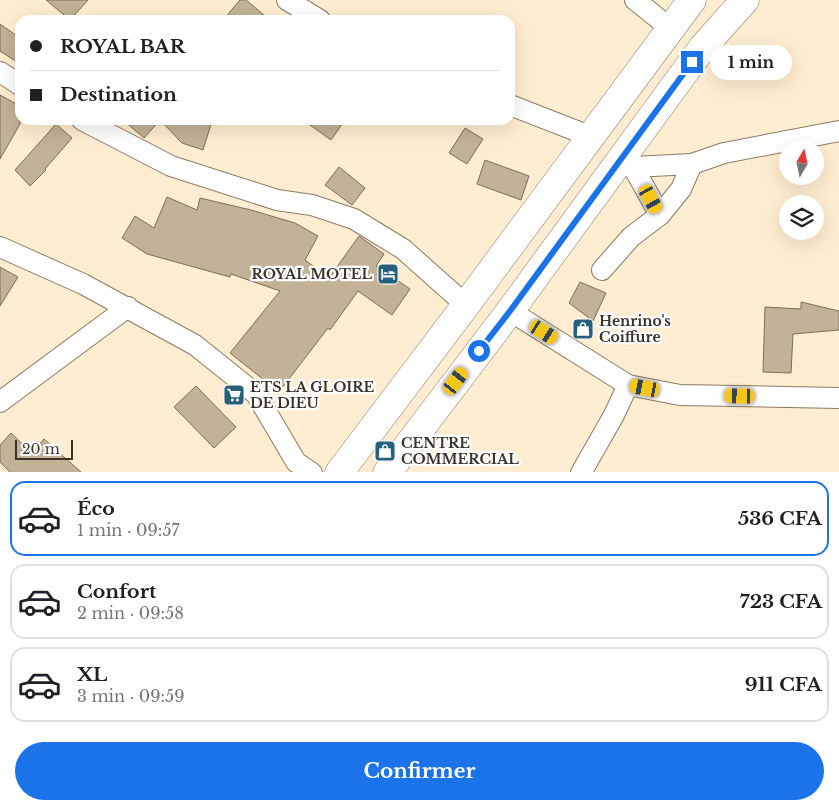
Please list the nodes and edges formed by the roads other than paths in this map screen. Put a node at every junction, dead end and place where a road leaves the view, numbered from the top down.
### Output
1 (287, 0) edge
2 (635, 0) edge
3 (692, 0) edge
4 (745, 0) edge
5 (312, 15) edge
6 (670, 28) junction
7 (0, 72) edge
8 (15, 82) edge
9 (515, 107) edge
10 (92, 125) edge
11 (839, 131) edge
12 (592, 136) junction
13 (692, 164) junction
14 (625, 165) junction
15 (660, 215) junction
16 (0, 247) edge
17 (602, 270) dead end
18 (466, 305) junction
19 (128, 307) junction
20 (510, 311) junction
21 (628, 385) junction
22 (839, 398) edge
23 (0, 402) edge
24 (312, 472) edge
25 (339, 472) edge
26 (387, 472) edge
27 (581, 472) edge

1 - 5 street
2 - 6 street
3 - 6 main road
4 - 14 main road
6 - 12 main road
7 - 8 street
9 - 12 street
10 - 18 street
11 - 13 street
12 - 18 main road
13 - 14 street
13 - 15 street
14 - 15 street
14 - 20 main road
15 - 17 street
16 - 19 street
18 - 25 main road
19 - 23 street
19 - 24 street
20 - 21 street
20 - 26 main road
21 - 22 street
21 - 27 street

